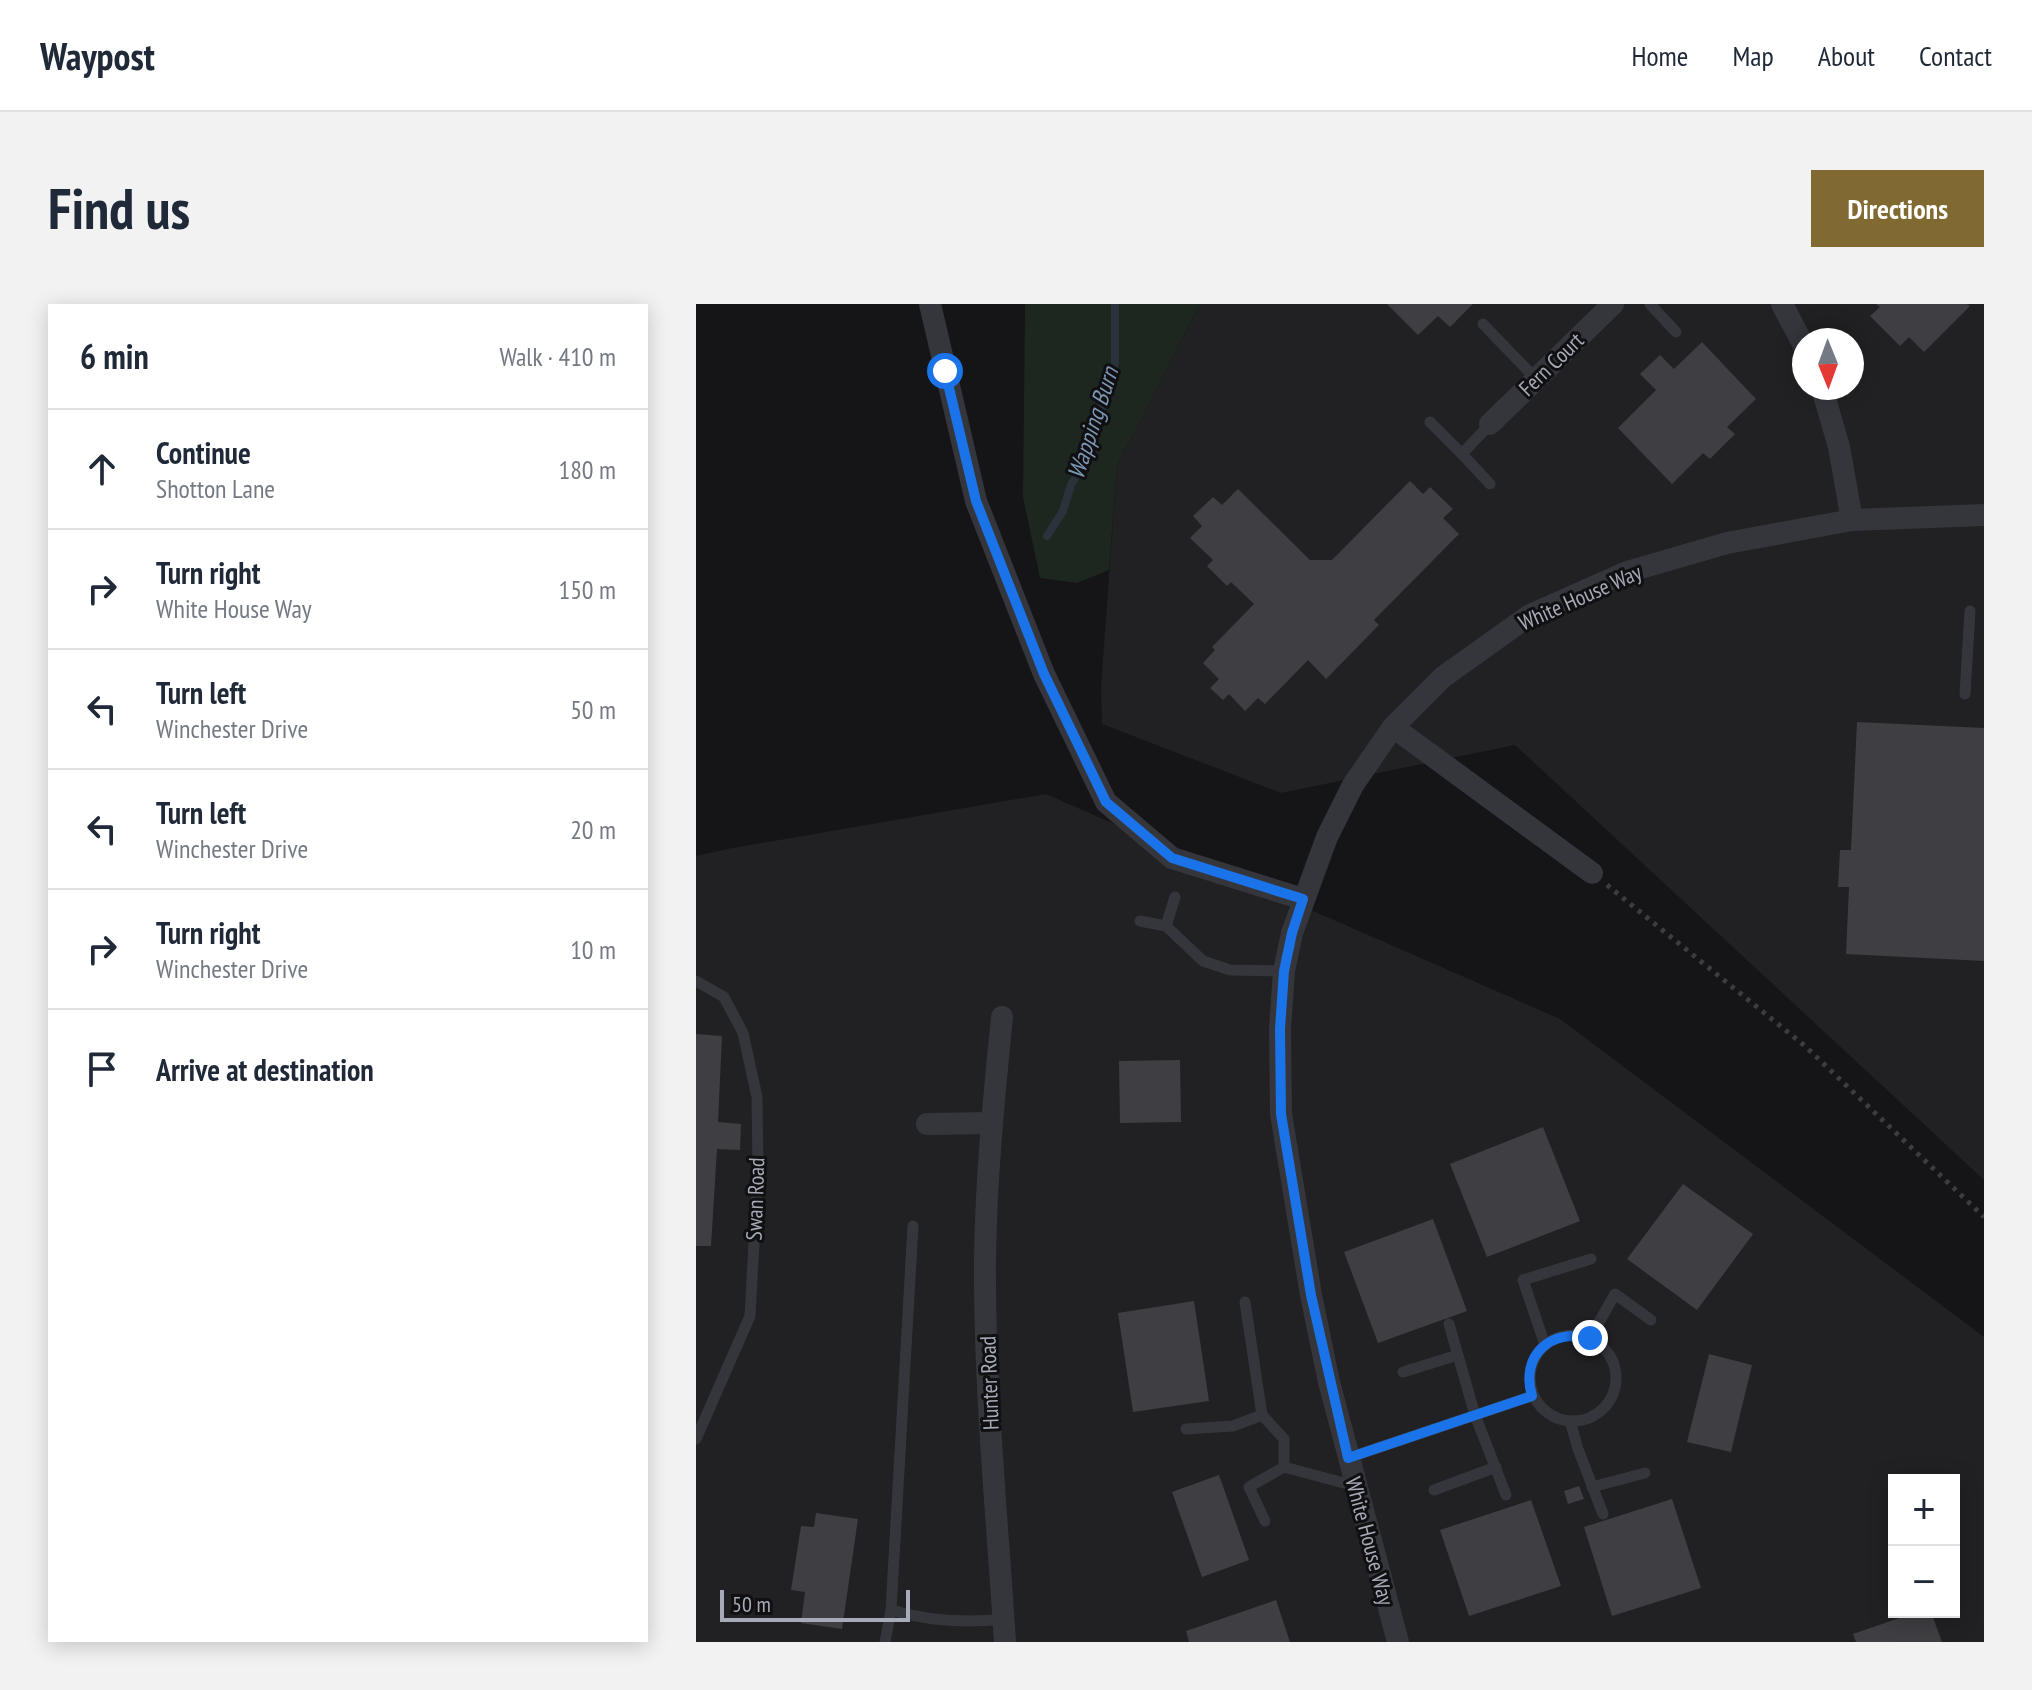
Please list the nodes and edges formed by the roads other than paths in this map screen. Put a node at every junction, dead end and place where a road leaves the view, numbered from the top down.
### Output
1 (930, 304) edge
2 (1613, 304) edge
3 (1650, 304) edge
4 (1782, 304) edge
5 (1483, 324) dead end
6 (1795, 328) edge
7 (1676, 332) dead end
8 (1536, 379) junction
9 (1825, 400) edge
10 (1430, 422) dead end
11 (1490, 424) joint
12 (1462, 454) junction
13 (1490, 484) dead end
14 (1984, 515) edge
15 (1852, 520) junction
16 (1970, 611) dead end
17 (1965, 694) dead end
18 (1393, 727) junction
19 (1592, 873) road end
20 (1175, 897) dead end
21 (1303, 899) junction
22 (1140, 921) dead end
23 (1166, 926) junction
24 (1284, 971) junction
25 (696, 981) edge
26 (1002, 1017) dead end
27 (991, 1123) junction
28 (927, 1124) dead end
29 (913, 1226) dead end
30 (1591, 1259) dead end
31 (1245, 1302) dead end
32 (1651, 1320) dead end
33 (1449, 1324) dead end
34 (1590, 1338) junction
35 (1545, 1345) junction
36 (1458, 1355) junction
37 (1403, 1372) dead end
38 (1532, 1396) junction
39 (1262, 1415) junction
40 (1475, 1415) junction
41 (1570, 1421) junction
42 (1186, 1429) dead end
43 (697, 1432) edge
44 (1348, 1458) junction
45 (1284, 1467) junction
46 (1496, 1467) junction
47 (1645, 1473) dead end
48 (1355, 1486) junction
49 (1592, 1487) junction
50 (1434, 1490) dead end
51 (1506, 1495) dead end
52 (1603, 1514) dead end
53 (1265, 1521) dead end
54 (891, 1610) junction
55 (1004, 1619) junction
56 (885, 1642) edge
57 (1005, 1642) edge
58 (1398, 1642) edge

1 - 21 street
2 - 8 street, Fern Court
3 - 7 lane
4 - 6 street
5 - 8 lane
8 - 11 street, Fern Court
9 - 15 street
10 - 12 lane
11 - 12 lane
12 - 13 lane
14 - 15 street, White House Way
15 - 18 street, White House Way
16 - 17 lane
18 - 19 street
18 - 21 street, White House Way
20 - 23 lane
21 - 24 street, White House Way
22 - 23 lane
23 - 24 lane
24 - 44 street, White House Way
25 - 43 lane, Swan Road
26 - 27 street, Hunter Road
27 - 28 street
27 - 55 street, Hunter Road
29 - 54 lane
30 - 35 lane
31 - 39 lane
32 - 34 lane
33 - 36 lane
34 - 35 lane
34 - 41 lane
35 - 38 lane
36 - 37 lane
36 - 40 lane
38 - 40 lane
38 - 41 lane
39 - 42 lane
39 - 45 lane
40 - 44 lane
40 - 46 lane
41 - 49 lane
44 - 48 street, White House Way
45 - 48 lane
45 - 53 lane
46 - 50 lane
46 - 51 lane
47 - 49 lane
48 - 58 street, White House Way
49 - 52 lane
54 - 55 lane
54 - 56 lane
55 - 57 street, Hunter Road

